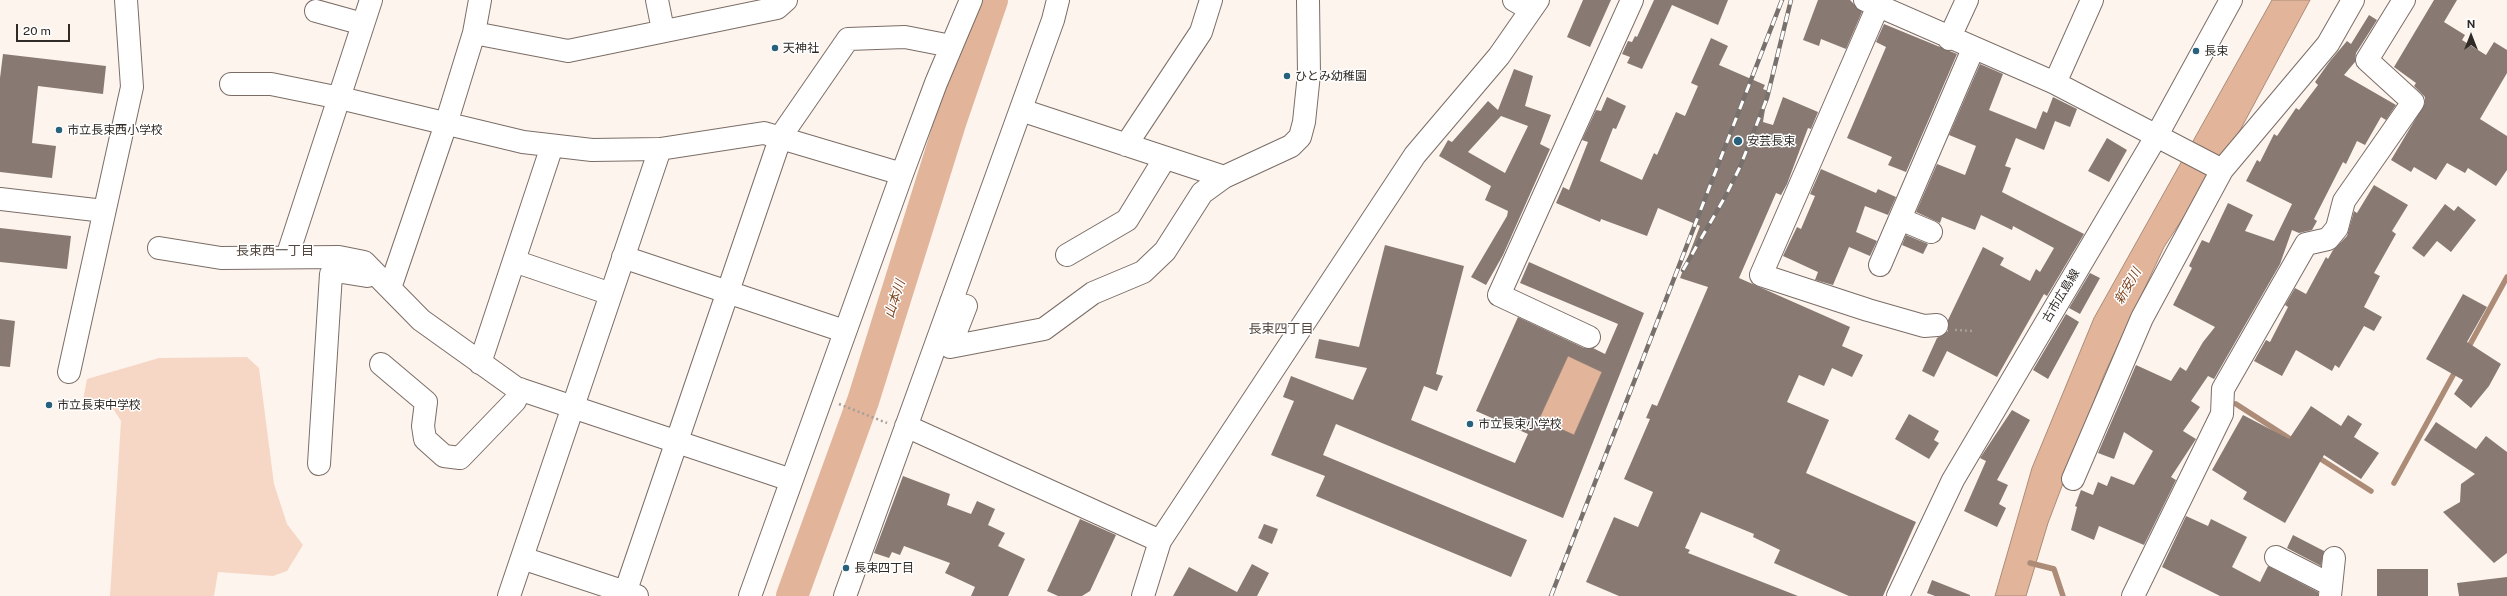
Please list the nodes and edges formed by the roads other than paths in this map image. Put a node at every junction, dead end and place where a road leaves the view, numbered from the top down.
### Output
1 (126, 0) edge
2 (371, 0) edge
3 (480, 0) edge
4 (657, 0) edge
5 (786, 0) edge
6 (971, 0) edge
7 (1058, 0) edge
8 (1211, 0) edge
9 (1308, 0) edge
10 (1632, 0) edge
11 (1967, 0) edge
12 (2092, 0) edge
13 (2231, 0) edge
14 (2353, 0) edge
15 (2404, 0) edge
16 (1528, 3) edge
17 (1871, 3) edge
18 (316, 11) dead end
19 (364, 24) junction
20 (663, 30) junction
21 (474, 32) junction
22 (1949, 38) junction
23 (952, 46) junction
24 (1973, 49) junction
25 (2055, 83) junction
26 (231, 84) dead end
27 (340, 98) junction
28 (1021, 110) junction
29 (446, 124) junction
30 (2156, 135) junction
31 (781, 136) junction
32 (1126, 145) junction
33 (552, 146) junction
34 (660, 149) junction
35 (1165, 158) junction
36 (2218, 168) junction
37 (902, 174) junction
38 (1224, 177) junction
39 (0, 199) edge
40 (104, 211) junction
41 (1900, 219) junction
42 (1931, 232) dead end
43 (159, 248) dead end
44 (1067, 255) dead end
45 (623, 257) junction
46 (287, 258) junction
47 (514, 261) junction
48 (1880, 265) dead end
49 (383, 281) junction
50 (727, 292) junction
51 (611, 294) junction
52 (951, 302) junction
53 (1937, 325) dead end
54 (844, 331) junction
55 (1589, 337) dead end
56 (480, 363) junction
57 (381, 364) dead end
58 (68, 372) dead end
59 (520, 389) junction
60 (573, 407) junction
61 (898, 425) junction
62 (676, 442) junction
63 (319, 464) dead end
64 (2073, 479) dead end
65 (791, 480) junction
66 (1160, 541) junction
67 (2276, 557) dead end
68 (522, 558) junction
69 (2334, 558) dead end
70 (2331, 591) edge
71 (629, 595) edge
72 (509, 596) edge
73 (750, 596) edge
74 (845, 596) edge
75 (1142, 596) edge
76 (1898, 596) edge
77 (2133, 596) edge

1 - 40 street
2 - 19 street
3 - 21 street
4 - 20 street
5 - 20 street
6 - 23 street
7 - 28 street
8 - 32 street
9 - 38 street
10 - 55 street
11 - 22 street
12 - 25 street
13 - 30 street, 古市広島線
14 - 36 street
15 - 77 street
16 - 66 street
17 - 22 street
17 - 53 street
18 - 19 street
19 - 27 street
20 - 21 street
21 - 29 street
22 - 24 street
23 - 31 street
23 - 37 street
24 - 25 street
24 - 41 street
25 - 30 street
26 - 27 street
27 - 29 street
27 - 46 street
28 - 32 street
28 - 52 street
29 - 33 street
29 - 49 street
30 - 36 street
30 - 76 street, 古市広島線
31 - 34 street
31 - 37 street
31 - 50 street
32 - 35 street
33 - 34 street
33 - 47 street
34 - 45 street
35 - 38 street
35 - 44 street
36 - 64 street
37 - 54 street
38 - 52 street
39 - 40 street
40 - 58 street
41 - 42 street
41 - 48 street
43 - 46 street
45 - 50 street
45 - 51 street
46 - 49 street
47 - 51 street
47 - 56 street
49 - 56 street
49 - 63 street
50 - 54 street
50 - 62 street
51 - 60 street
52 - 61 street
54 - 65 street
56 - 59 street
57 - 59 street
59 - 60 street
60 - 62 street
60 - 68 street
61 - 66 street
61 - 74 street
62 - 65 street
62 - 71 street
65 - 73 street
66 - 75 street
67 - 70 street
68 - 71 street
68 - 72 street
69 - 70 street

